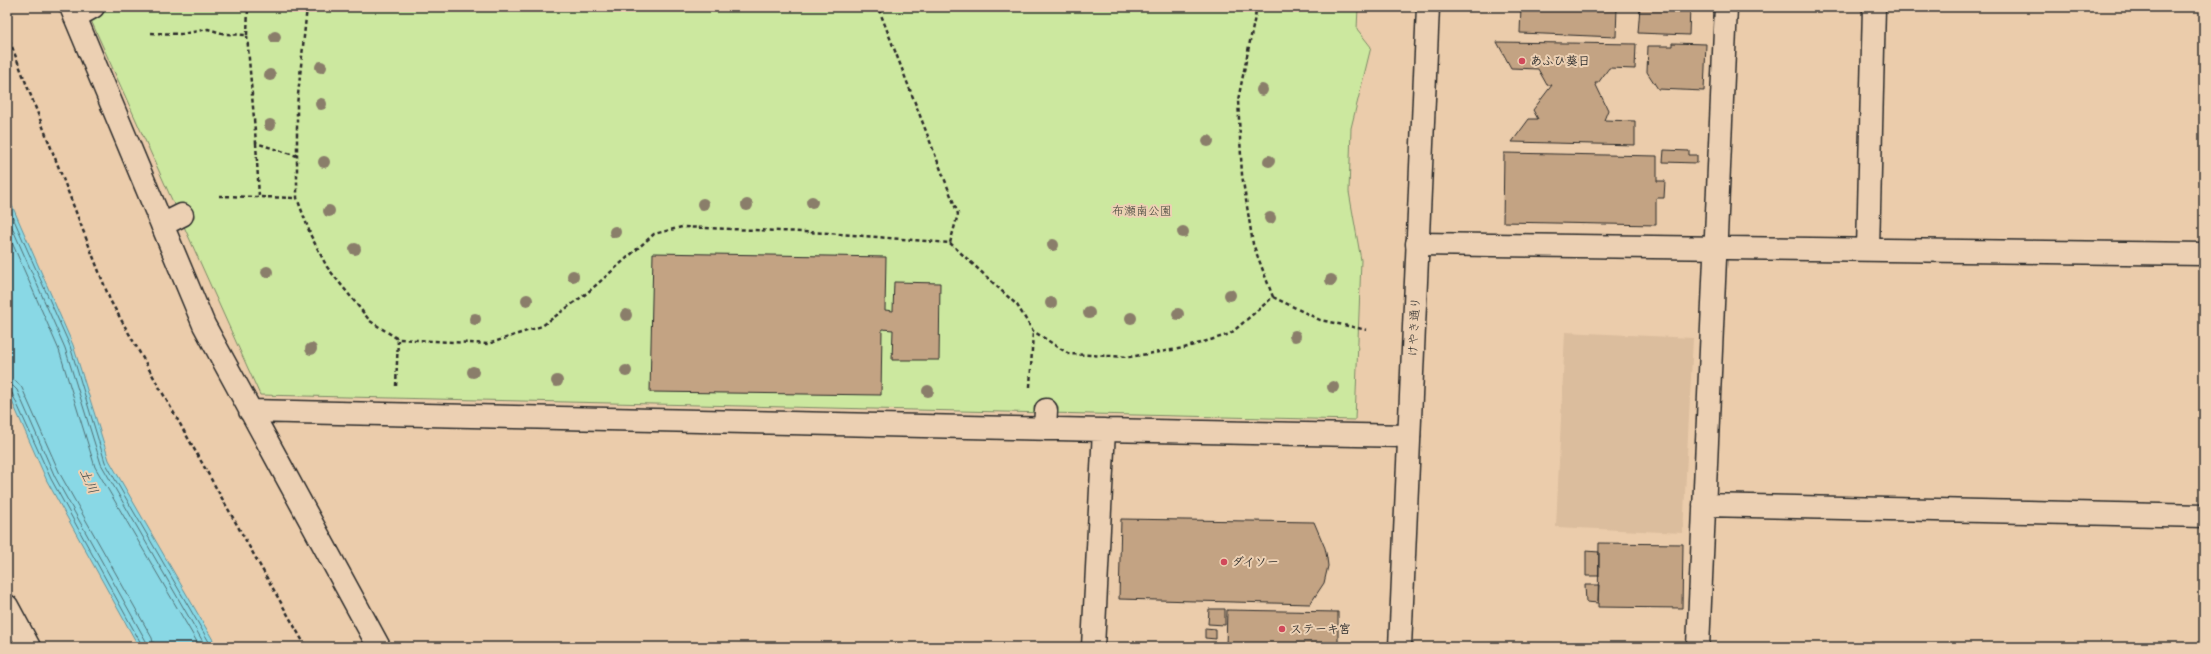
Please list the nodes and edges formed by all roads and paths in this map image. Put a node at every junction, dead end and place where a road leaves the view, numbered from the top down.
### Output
1 (248, 7) edge
2 (307, 7) edge
3 (878, 7) edge
4 (1257, 7) edge
5 (1428, 7) edge
6 (1726, 7) edge
7 (1874, 7) edge
8 (80, 10) edge
9 (151, 33) dead end
10 (7, 34) edge
11 (247, 35) junction
12 (256, 143) junction
13 (297, 156) junction
14 (219, 196) dead end
15 (259, 196) junction
16 (297, 198) junction
17 (182, 215) dead end
18 (162, 225) junction
19 (950, 243) junction
20 (1417, 244) junction
21 (1715, 248) junction
22 (1868, 249) junction
23 (2204, 254) edge
24 (1273, 297) junction
25 (1367, 330) dead end
26 (1033, 331) junction
27 (398, 339) junction
28 (250, 411) junction
29 (395, 414) junction
30 (1040, 422) junction
31 (1104, 430) junction
32 (1409, 436) junction
33 (1704, 505) junction
34 (2204, 516) edge
35 (7, 606) edge
36 (29, 647) edge
37 (306, 647) edge
38 (379, 647) edge
39 (1094, 647) edge
40 (1400, 647) edge
41 (1698, 647) edge

1 - 11 path
2 - 13 path
3 - 19 path
4 - 24 path
5 - 20 street, けやき通り
6 - 21 street
7 - 22 street
8 - 18 street
9 - 11 path
10 - 37 path
11 - 12 path
12 - 13 path
12 - 15 path
13 - 16 path
14 - 15 path
15 - 16 path
16 - 27 path
17 - 18 street
18 - 28 street
19 - 26 path
19 - 27 path
20 - 21 street
20 - 32 street, けやき通り
21 - 22 street
21 - 33 street
22 - 23 street
24 - 25 path
24 - 26 path
26 - 30 path
27 - 29 path
28 - 29 street
28 - 38 street
29 - 30 street
30 - 31 street
31 - 32 street
31 - 39 street
32 - 40 street, けやき通り
33 - 34 street
33 - 41 street
35 - 36 street

